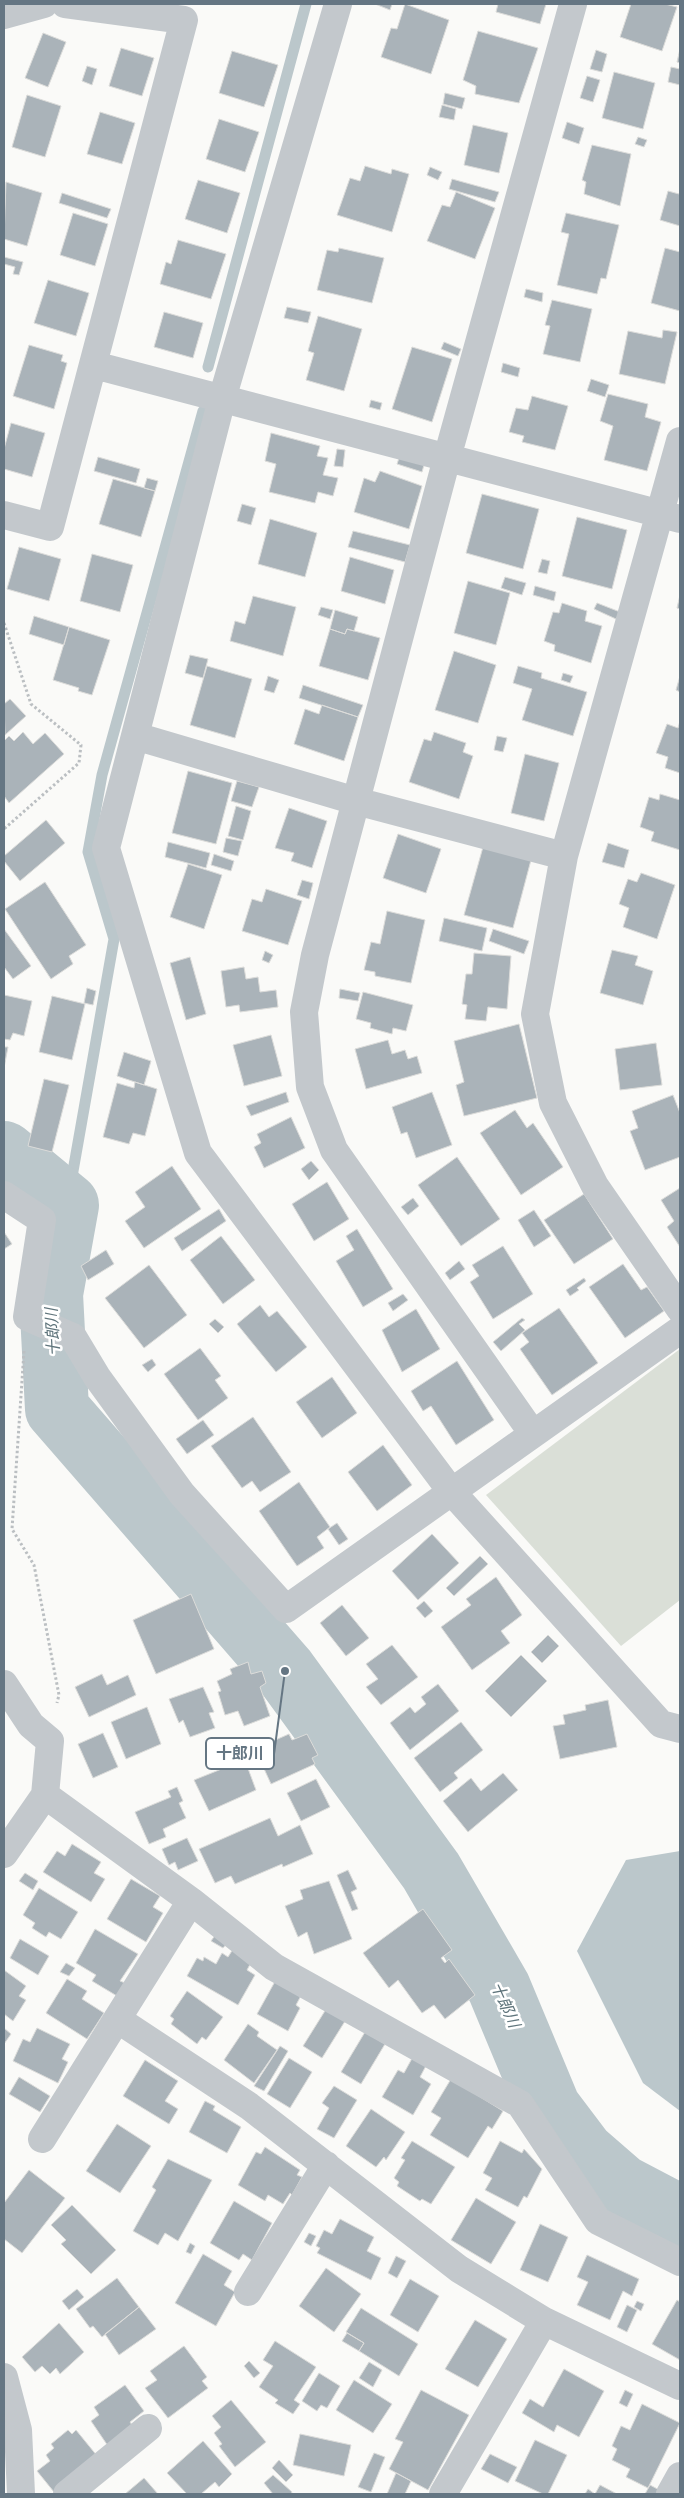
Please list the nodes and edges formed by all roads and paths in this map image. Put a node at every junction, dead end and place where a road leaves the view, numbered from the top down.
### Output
1 (44, 4) edge
2 (65, 4) edge
3 (338, 4) edge
4 (573, 4) edge
5 (4, 15) edge
6 (94, 365) junction
7 (222, 399) junction
8 (680, 442) edge
9 (447, 458) junction
10 (4, 515) edge
11 (670, 517) edge
12 (4, 623) edge
13 (135, 736) junction
14 (356, 801) junction
15 (4, 829) edge
16 (564, 856) junction
17 (4, 1195) edge
18 (680, 1310) edge
19 (27, 1317) junction
20 (680, 1330) edge
21 (533, 1434) junction
22 (452, 1491) junction
23 (4, 1684) edge
24 (680, 1729) edge
25 (50, 1741) junction
26 (45, 1795) junction
27 (4, 1854) edge
28 (191, 1901) junction
29 (117, 2019) junction
30 (42, 2139) dead end
31 (326, 2165) junction
32 (680, 2262) edge
33 (248, 2292) dead end
34 (544, 2321) junction
35 (4, 2377) edge
36 (680, 2386) edge
37 (148, 2428) dead end
38 (680, 2476) edge
39 (21, 2494) edge
40 (67, 2494) edge
41 (443, 2494) edge
42 (670, 2494) edge

1 - 5 street
2 - 6 street
3 - 7 street
4 - 9 street
6 - 7 street
6 - 10 street
7 - 9 street
7 - 13 street
8 - 11 street
9 - 11 street
9 - 14 street
11 - 16 street
12 - 15 path
13 - 14 street
13 - 22 street
14 - 16 street
14 - 21 street
16 - 18 street
17 - 19 street
19 - 22 street
19 - 25 path
20 - 21 street
21 - 22 street
22 - 24 street
23 - 25 street
25 - 26 street
26 - 27 street
26 - 28 street
28 - 29 street
28 - 32 street
29 - 30 street
29 - 31 street
31 - 33 street
31 - 34 street
34 - 36 street
34 - 41 street
35 - 39 street
37 - 40 street
38 - 42 street

